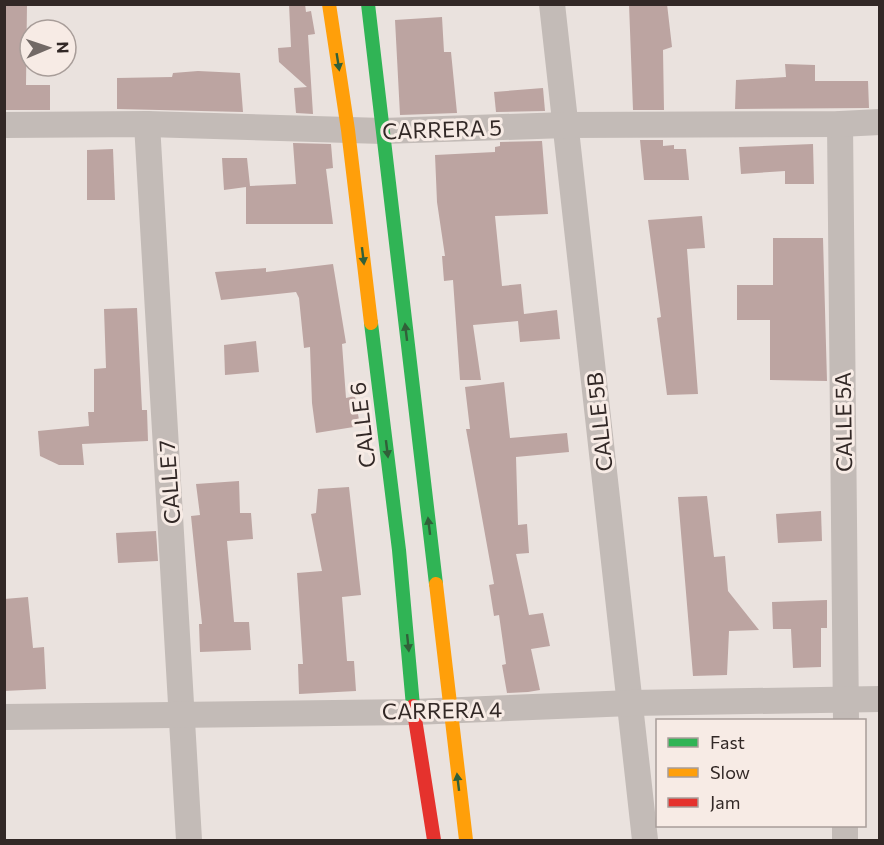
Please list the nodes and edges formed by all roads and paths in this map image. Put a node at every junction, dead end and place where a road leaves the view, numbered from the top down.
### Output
1 (329, 4) edge
2 (368, 4) edge
3 (552, 4) edge
4 (879, 122) edge
5 (147, 124) junction
6 (840, 124) junction
7 (4, 125) edge
8 (566, 125) junction
9 (348, 130) junction
10 (383, 131) junction
11 (415, 549) junction
12 (879, 699) edge
13 (631, 703) junction
14 (846, 709) edge
15 (414, 711) junction
16 (449, 711) junction
17 (183, 713) junction
18 (4, 717) edge
19 (189, 840) edge
20 (434, 840) edge
21 (466, 840) edge
22 (645, 840) edge

1 -> 9 street, CALLE 6
2 - 10 street, CALLE 6
3 - 8 street, CALLE 5B
4 - 6 street, CARRERA 5
5 - 7 street, CARRERA 5
5 - 9 street, CARRERA 5
5 - 17 street, CALLE 7
6 - 8 street, CARRERA 5
6 - 14 street, CALLE 5A
8 - 10 street, CARRERA 5
8 - 13 street, CALLE 5B
9 - 10 street, CARRERA 5
9 -> 11 street, CALLE 6
11 -> 10 street, CALLE 6
11 -> 15 street, CALLE 6
11 - 16 street, CALLE 6
12 - 14 street, CARRERA 4
13 - 14 street, CARRERA 4
13 - 16 street, CARRERA 4
13 - 22 street, CALLE 5B
15 - 16 street, CARRERA 4
15 - 17 street, CARRERA 4
15 - 20 street, CALLE 6
21 -> 16 street, CALLE 6
17 - 18 street, CARRERA 4
17 - 19 street, CALLE 7

